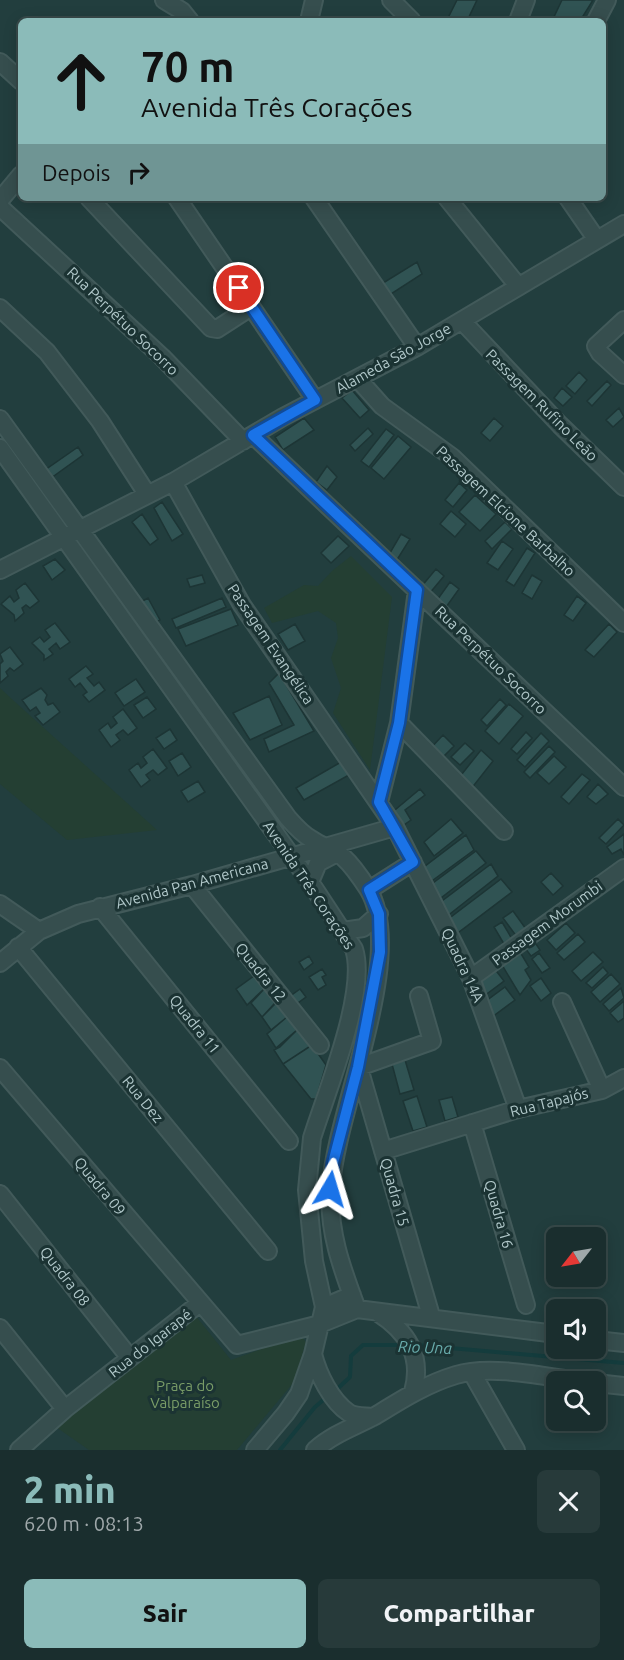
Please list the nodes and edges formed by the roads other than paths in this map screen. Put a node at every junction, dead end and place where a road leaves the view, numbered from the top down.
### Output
1 (164, 0) edge
2 (314, 0) edge
3 (391, 0) edge
4 (526, 0) edge
5 (607, 0) edge
6 (188, 18) edge
7 (310, 18) edge
8 (409, 18) edge
9 (519, 18) edge
10 (598, 18) edge
11 (0, 62) edge
12 (18, 78) edge
13 (18, 179) edge
14 (0, 200) edge
15 (92, 201) edge
16 (179, 201) edge
17 (316, 201) edge
18 (449, 201) edge
19 (570, 201) edge
20 (0, 207) edge
21 (624, 225) edge
22 (597, 240) junction
23 (518, 286) junction
24 (251, 307) junction
25 (0, 308) edge
26 (624, 320) edge
27 (462, 321) junction
28 (417, 347) junction
29 (624, 375) edge
30 (358, 379) junction
31 (315, 400) junction
32 (0, 419) edge
33 (248, 438) junction
34 (0, 448) edge
35 (173, 482) junction
36 (624, 487) edge
37 (147, 494) junction
38 (78, 529) junction
39 (63, 537) junction
40 (0, 570) edge
41 (417, 590) junction
42 (624, 623) edge
43 (399, 723) junction
44 (624, 786) edge
45 (379, 802) junction
46 (395, 827) junction
47 (504, 831) dead end
48 (330, 850) junction
49 (291, 855) junction
50 (413, 862) junction
51 (624, 868) edge
52 (310, 882) junction
53 (369, 890) junction
54 (196, 892) junction
55 (0, 904) edge
56 (100, 908) junction
57 (379, 914) junction
58 (39, 931) junction
59 (343, 932) junction
60 (18, 947) junction
61 (0, 963) edge
62 (471, 978) junction
63 (419, 996) dead end
64 (562, 1002) dead end
65 (320, 1046) dead end
66 (358, 1067) junction
67 (0, 1068) edge
68 (624, 1078) edge
69 (603, 1090) junction
70 (518, 1109) junction
71 (472, 1123) junction
72 (289, 1142) dead end
73 (383, 1151) junction
74 (0, 1194) edge
75 (268, 1251) dead end
76 (355, 1302) junction
77 (200, 1304) junction
78 (526, 1305) dead end
79 (324, 1307) junction
80 (376, 1311) junction
81 (431, 1316) junction
82 (320, 1324) junction
83 (0, 1328) edge
84 (546, 1333) edge
85 (606, 1341) edge
86 (624, 1343) edge
87 (313, 1354) junction
88 (130, 1358) junction
89 (472, 1373) junction
90 (546, 1378) edge
91 (606, 1384) edge
92 (624, 1386) edge
93 (413, 1392) junction
94 (65, 1409) junction
95 (373, 1417) junction
96 (19, 1450) edge
97 (255, 1450) edge
98 (315, 1450) edge
99 (516, 1450) edge

1 - 6 street
2 - 7 street
3 - 8 street
4 - 9 street
5 - 10 street
11 - 12 street
13 - 14 street
15 - 24 street
16 - 24 street
17 - 28 street
18 - 23 street
19 - 22 street
20 - 33 street, Rua Perpétuo Socorro
21 - 22 street, Alameda São Jorge
22 - 23 street, Alameda São Jorge
23 - 27 street, Alameda São Jorge
24 - 31 street
25 - 37 street
26 - 29 street
27 - 28 street, Alameda São Jorge
27 - 36 street, Passagem Rufino Leão
28 - 30 street, Alameda São Jorge
30 - 31 street, Alameda São Jorge
30 - 42 street, Passagem Elcione Barbalho
31 - 33 street, Alameda São Jorge
32 - 38 street, Avenida Três Corações
33 - 35 street, Alameda São Jorge
33 - 41 street, Rua Perpétuo Socorro
34 - 39 street, Avenida Três Corações
35 - 37 street, Alameda São Jorge
35 - 45 street, Passagem Evangélica
37 - 38 street, Alameda São Jorge
38 - 39 street, Alameda São Jorge
38 - 48 street, Avenida Três Corações
39 - 40 street, Alameda São Jorge
39 - 49 street, Avenida Três Corações
41 - 43 street
41 - 44 street, Rua Perpétuo Socorro
43 - 45 street
43 - 47 street
45 - 46 street, Passagem Evangélica
46 - 48 street, Avenida Pan Americana
46 - 50 street, Quadra 14A
48 - 49 street, Avenida Pan Americana
48 - 52 street
48 - 53 street, Avenida Três Corações
49 - 52 street, Avenida Três Corações
49 - 54 street, Avenida Pan Americana
50 - 53 street
50 - 62 street, Quadra 14A
51 - 62 street, Passagem Morumbi
52 - 59 street, Avenida Três Corações
53 - 57 street, Avenida Três Corações
54 - 56 street, Avenida Pan Americana
54 - 65 street, Quadra 12
55 - 58 street
56 - 58 street, Avenida Pan Americana
56 - 72 street, Quadra 11
57 - 59 street
57 - 66 street, Avenida Três Corações
58 - 60 street, Avenida Pan Americana
59 - 79 street, Avenida Três Corações
60 - 61 street, Avenida Pan Americana
60 - 75 street, Rua Dez
62 - 70 street, Quadra 14A
63 - 66 street
64 - 69 street
66 - 73 street, Quadra 15
66 - 76 street, Avenida Três Corações
67 - 77 street, Quadra 09
68 - 69 street, Rua Tapajós
69 - 70 street, Rua Tapajós
70 - 71 street, Rua Tapajós
71 - 73 street, Rua Tapajós
71 - 78 street, Quadra 16
73 - 81 street, Quadra 15
74 - 88 street, Quadra 08
76 - 79 street
76 - 80 street
76 - 82 street
77 - 82 street, Rua do Igarapé
77 - 88 street, Rua do Igarapé
79 - 82 street, Avenida Três Corações
80 - 81 street
80 - 93 street
81 - 84 street
82 - 87 street, Avenida Três Corações
83 - 94 street
85 - 86 street
87 - 95 street
87 - 97 street, Avenida Três Corações
88 - 94 street, Rua do Igarapé
89 - 90 street
89 - 93 street
89 - 99 street
91 - 92 street
93 - 95 street
94 - 96 street, Rua do Igarapé
95 - 98 street

